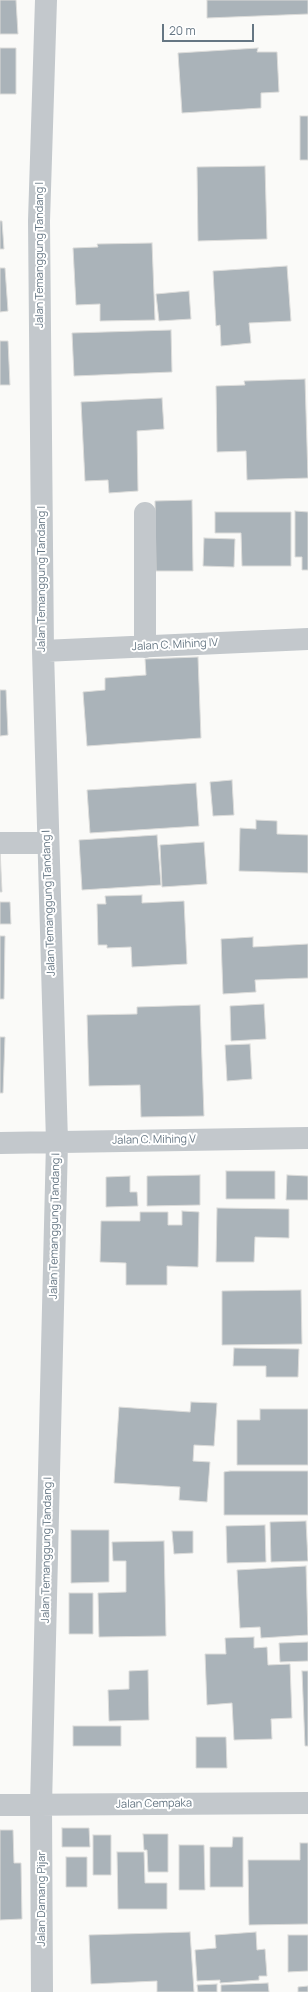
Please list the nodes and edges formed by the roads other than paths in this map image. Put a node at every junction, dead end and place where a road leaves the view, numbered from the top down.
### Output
1 (46, 0) edge
2 (146, 513) dead end
3 (308, 639) edge
4 (145, 646) junction
5 (42, 651) junction
6 (0, 843) edge
7 (47, 843) junction
8 (308, 1138) edge
9 (57, 1142) junction
10 (0, 1143) edge
11 (308, 1803) edge
12 (0, 1805) edge
13 (41, 1805) junction
14 (42, 1992) edge

1 - 5 street, Jalan Temanggung Tandang I
2 - 4 street
3 - 4 street, Jalan C. Mihing IV
4 - 5 street, Jalan C. Mihing IV
5 - 7 street, Jalan Temanggung Tandang I
6 - 7 street
7 - 9 street, Jalan Temanggung Tandang I
8 - 9 street, Jalan C. Mihing V
9 - 10 street, Jalan C. Mihing V
9 - 13 street, Jalan Temanggung Tandang I
11 - 13 street, Jalan Cempaka
12 - 13 street, Jalan Cempaka
13 - 14 street, Jalan Damang Pijar

